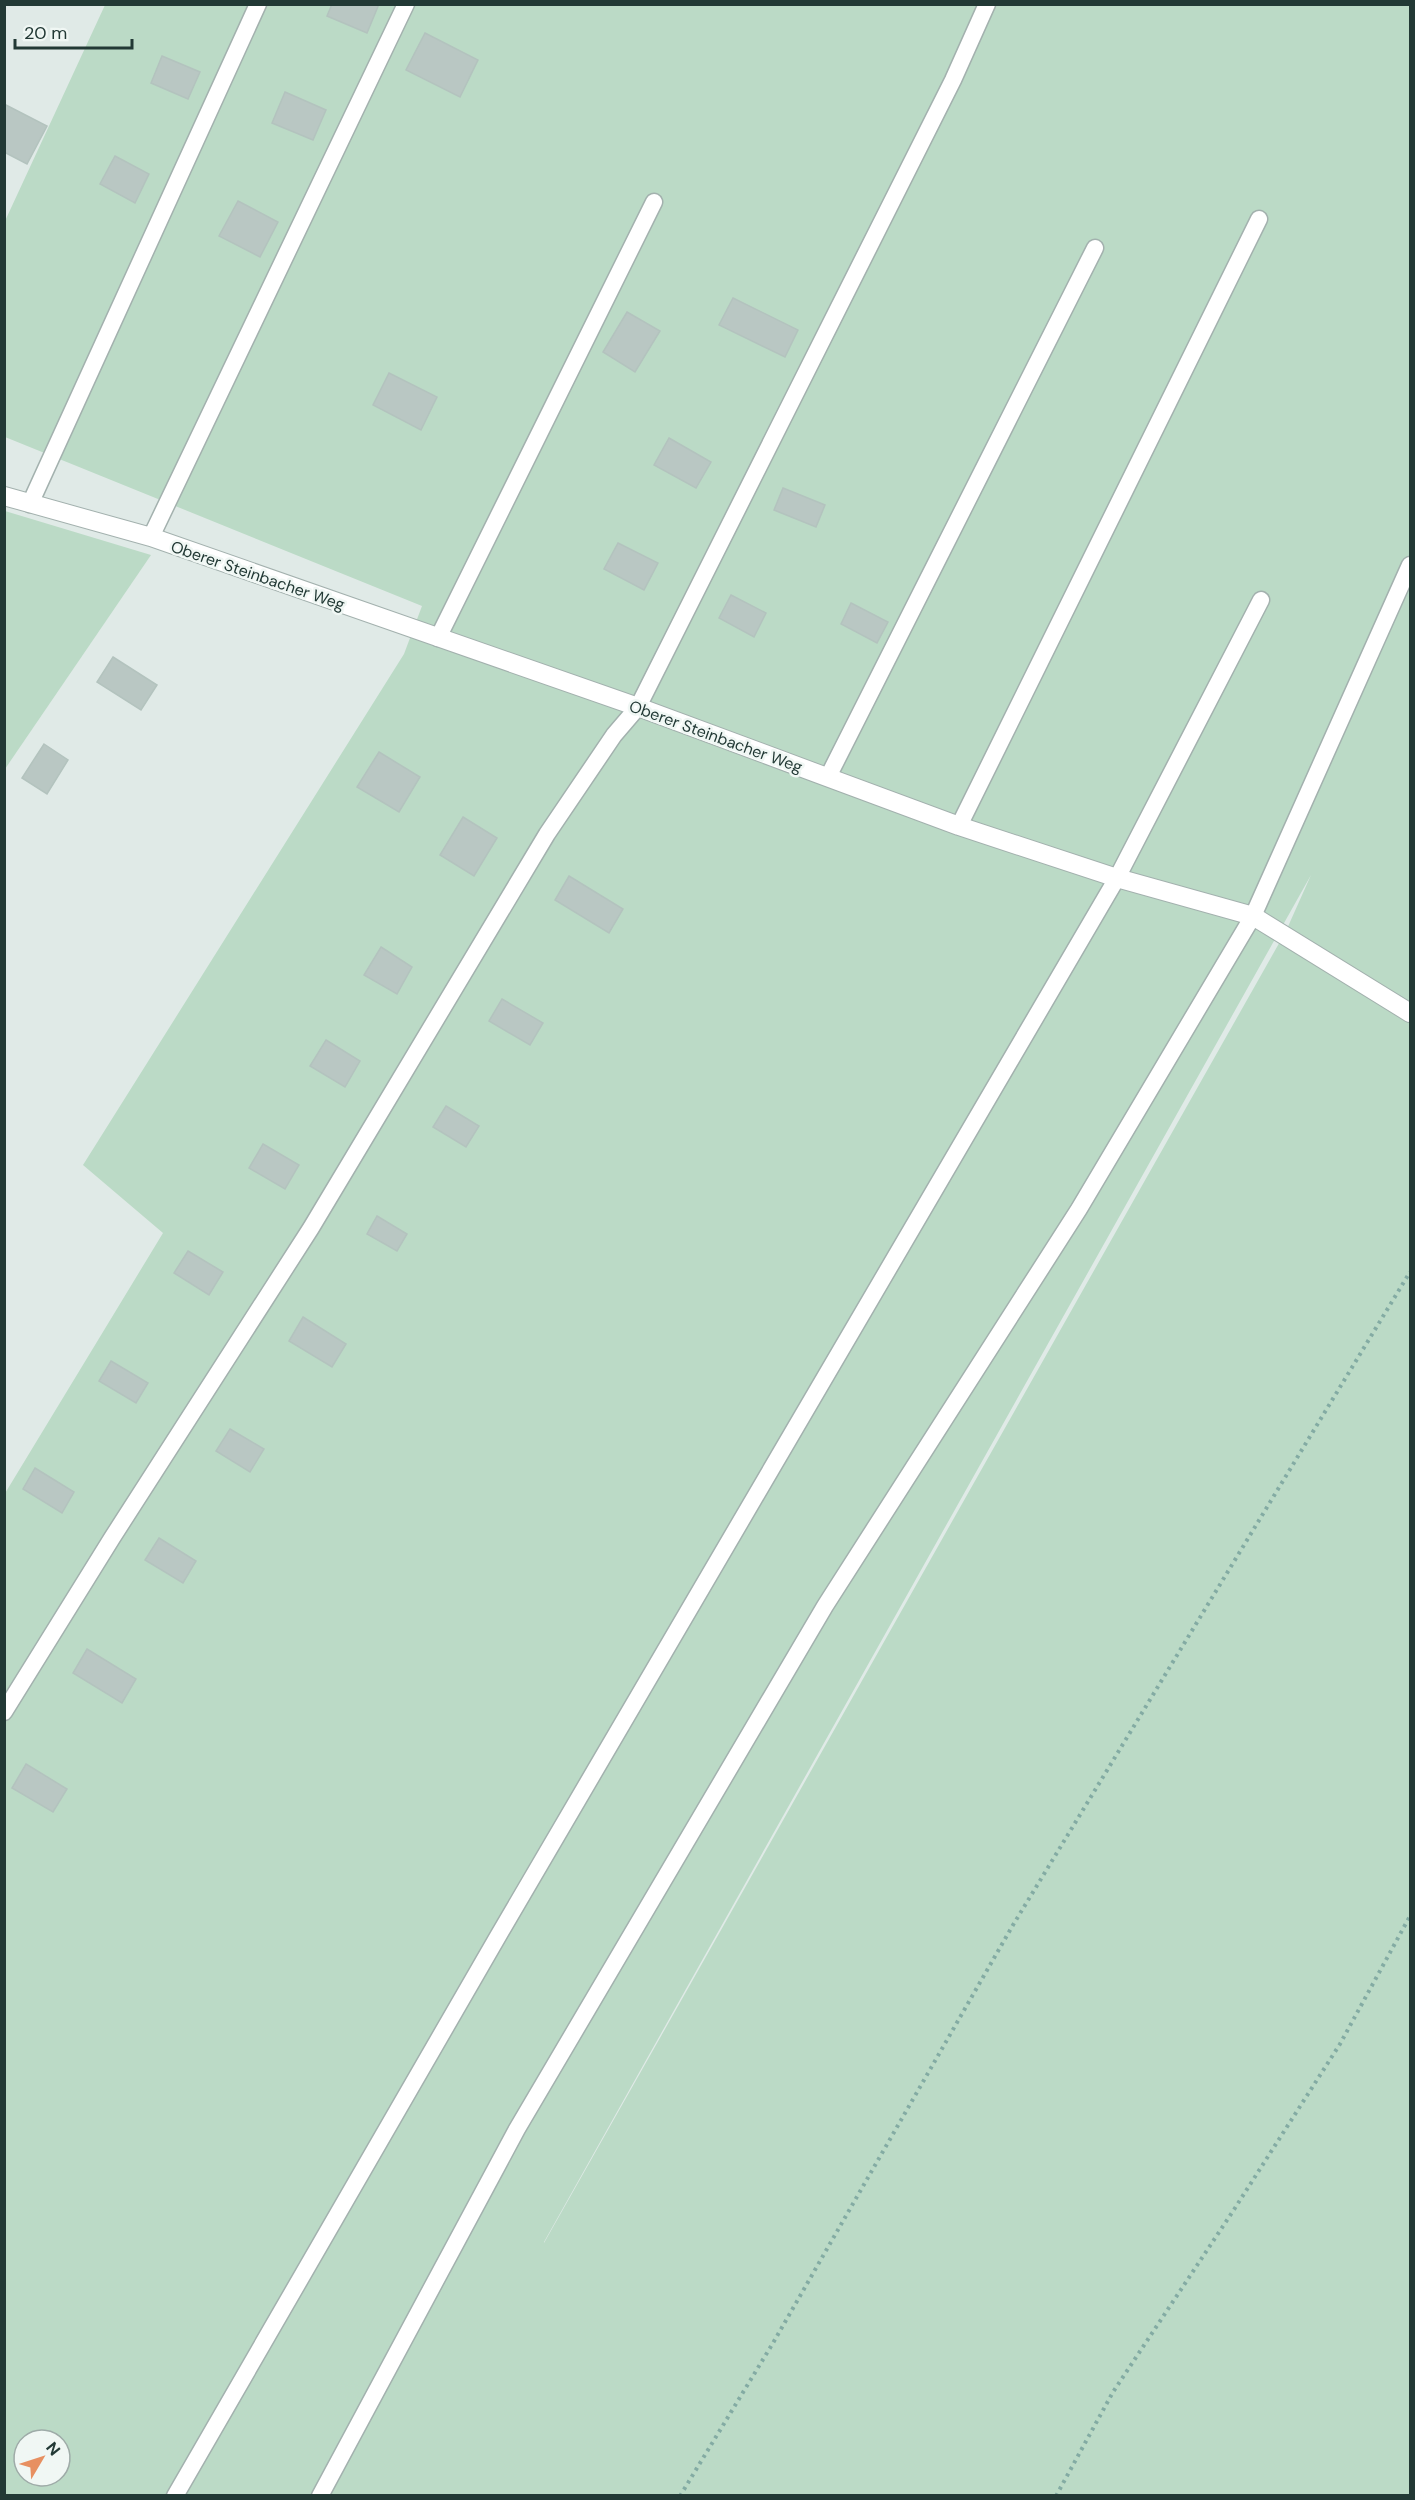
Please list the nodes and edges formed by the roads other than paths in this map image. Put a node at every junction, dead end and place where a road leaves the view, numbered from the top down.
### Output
1 (258, 4) edge
2 (406, 4) edge
3 (987, 4) edge
4 (654, 202) dead end
5 (1259, 219) dead end
6 (1095, 248) dead end
7 (4, 496) edge
8 (30, 504) junction
9 (151, 537) junction
10 (1410, 565) edge
11 (1261, 600) dead end
12 (438, 638) junction
13 (638, 707) junction
14 (828, 777) junction
15 (959, 826) junction
16 (1117, 878) junction
17 (1253, 916) junction
18 (1410, 1013) edge
19 (4, 1712) edge
20 (175, 2496) edge
21 (320, 2496) edge

1 - 8 lane
2 - 9 lane
3 - 13 lane
4 - 12 lane
5 - 15 lane
6 - 14 lane
7 - 8 street, Oberer Steinbacher Weg
8 - 9 street, Oberer Steinbacher Weg
9 - 12 street, Oberer Steinbacher Weg
10 - 17 lane
11 - 16 lane
12 - 13 street, Oberer Steinbacher Weg
13 - 14 street, Oberer Steinbacher Weg
13 - 19 lane
14 - 15 street, Oberer Steinbacher Weg
15 - 16 street, Oberer Steinbacher Weg
16 - 17 street, Oberer Steinbacher Weg
16 - 20 lane
17 - 18 street, Oberer Steinbacher Weg
17 - 21 lane

